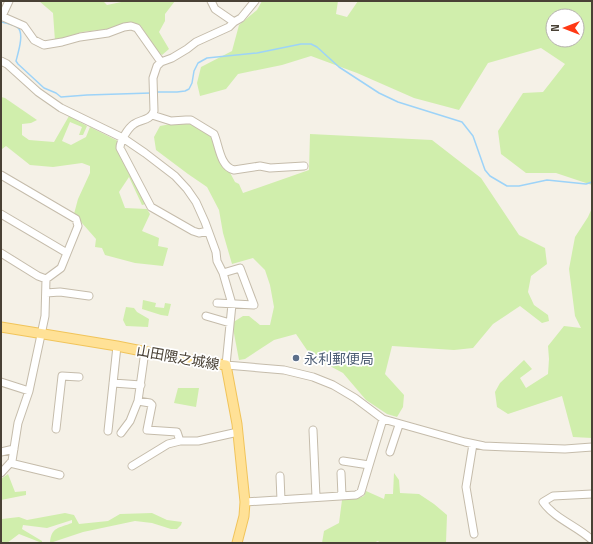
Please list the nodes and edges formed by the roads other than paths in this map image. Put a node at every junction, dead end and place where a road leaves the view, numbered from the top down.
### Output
1 (9, 1) edge
2 (211, 1) edge
3 (255, 1) edge
4 (1, 16) edge
5 (234, 22) junction
6 (1, 61) edge
7 (160, 62) junction
8 (152, 115) junction
9 (124, 138) junction
10 (304, 166) dead end
11 (1, 174) edge
12 (1, 214) edge
13 (208, 231) junction
14 (1, 253) edge
15 (67, 253) junction
16 (223, 273) junction
17 (46, 279) junction
18 (46, 293) junction
19 (89, 296) dead end
20 (217, 303) dead end
21 (232, 304) junction
22 (206, 316) dead end
23 (230, 322) junction
24 (1, 327) edge
25 (41, 335) junction
26 (117, 346) junction
27 (145, 351) junction
28 (226, 365) junction
29 (79, 377) dead end
30 (1, 382) edge
31 (113, 383) junction
32 (141, 385) junction
33 (29, 391) junction
34 (138, 401) junction
35 (382, 419) junction
36 (399, 425) junction
37 (56, 429) dead end
38 (313, 430) dead end
39 (108, 431) dead end
40 (238, 432) junction
41 (121, 433) dead end
42 (180, 441) junction
43 (473, 444) junction
44 (592, 447) edge
45 (14, 449) junction
46 (1, 452) edge
47 (390, 452) dead end
48 (343, 461) dead end
49 (10, 463) junction
50 (369, 465) junction
51 (132, 466) dead end
52 (1, 473) edge
53 (341, 473) dead end
54 (60, 475) dead end
55 (280, 476) dead end
56 (592, 494) edge
57 (342, 496) junction
58 (316, 498) junction
59 (282, 500) junction
60 (245, 502) junction
61 (474, 534) dead end
62 (592, 540) edge
63 (237, 543) edge

1 - 4 street
2 - 5 street
3 - 5 street
4 - 7 street
5 - 7 street
6 - 9 street
7 - 8 street
8 - 9 street
8 - 10 street
9 - 13 street
9 - 13 street
11 - 15 street
12 - 15 street
13 - 16 street
14 - 17 street
15 - 17 street
16 - 21 street
16 - 21 street
17 - 18 street
18 - 19 street
18 - 25 street
20 - 21 street
21 - 23 street
22 - 23 street
23 - 28 street
24 - 25 main road, 山田隈之城線
25 - 26 main road, 山田隈之城線
25 - 33 street
26 - 27 main road, 山田隈之城線
26 - 31 street
27 - 28 main road, 山田隈之城線
27 - 32 street
28 - 35 street
28 - 40 main road, 山田隈之城線
29 - 37 street
30 - 33 street
31 - 32 street
31 - 39 street
32 - 34 street
33 - 45 street
34 - 41 street
34 - 42 street
35 - 36 street
35 - 50 street
36 - 43 street
36 - 47 street
38 - 58 street
40 - 42 street
40 - 60 main road, 山田隈之城線
42 - 51 street
43 - 44 street
43 - 61 street
45 - 46 street
45 - 49 street
48 - 50 street
49 - 52 street
49 - 54 street
50 - 57 street
53 - 57 street
55 - 59 street
56 - 62 street
57 - 58 street
58 - 59 street
59 - 60 street
60 - 63 main road, 山田隈之城線

